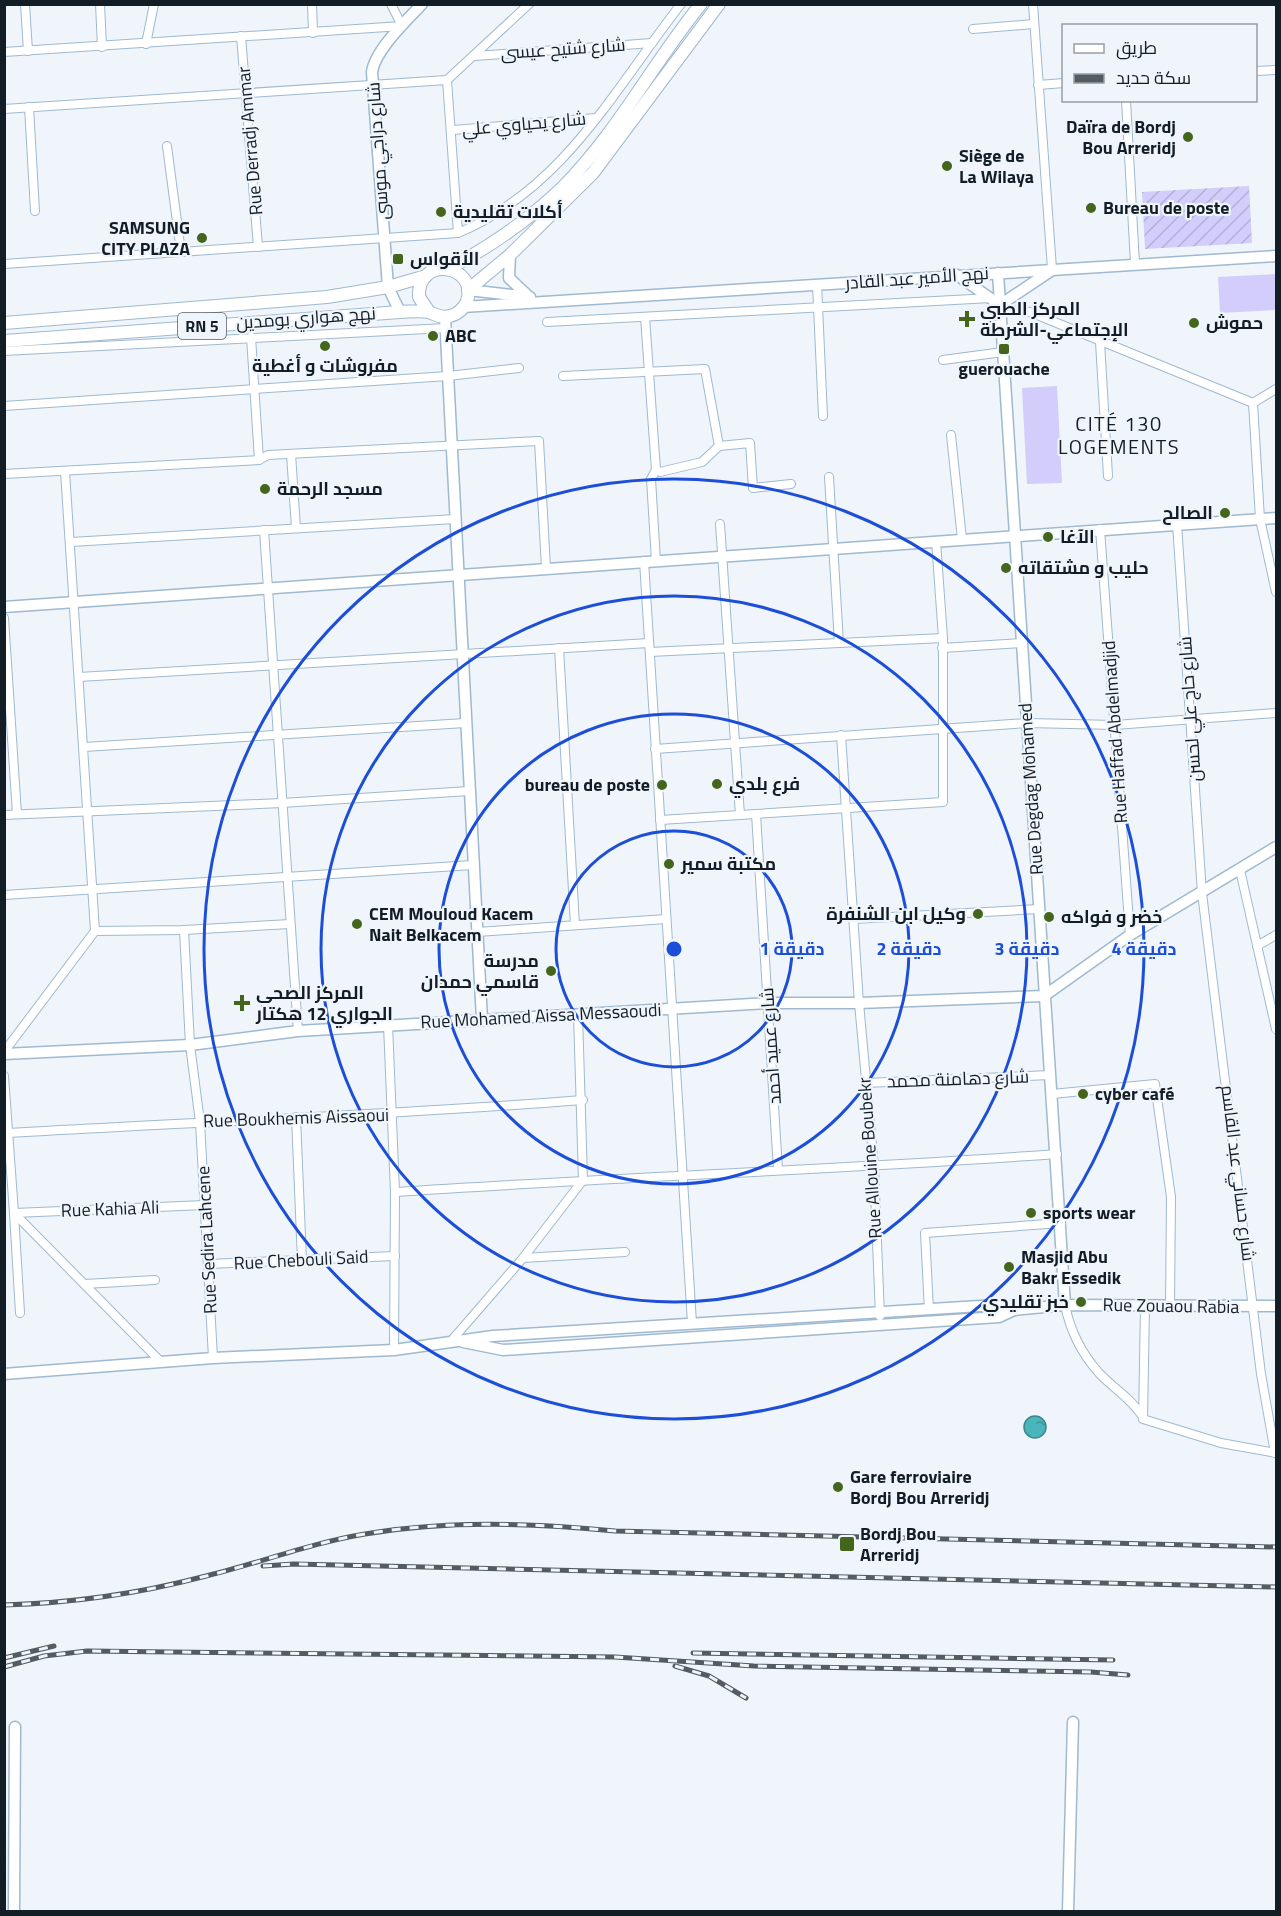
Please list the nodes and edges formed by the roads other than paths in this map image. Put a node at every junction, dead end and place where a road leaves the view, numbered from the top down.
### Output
1 (25, 4) edge
2 (100, 4) edge
3 (154, 4) edge
4 (312, 4) edge
5 (391, 4) edge
6 (422, 4) edge
7 (530, 4) edge
8 (681, 4) edge
9 (701, 4) edge
10 (719, 4) edge
11 (1033, 4) edge
12 (1034, 24) junction
13 (402, 26) junction
14 (973, 29) dead end
15 (313, 33) junction
16 (241, 36) junction
17 (652, 43) junction
18 (146, 44) junction
19 (102, 47) junction
20 (28, 51) junction
21 (4, 52) edge
22 (475, 56) junction
23 (1276, 70) edge
24 (1257, 71) edge
25 (447, 80) junction
26 (1062, 83) edge
27 (373, 85) junction
28 (1038, 85) junction
29 (246, 93) junction
30 (1126, 102) edge
31 (29, 107) junction
32 (4, 109) edge
33 (596, 118) junction
34 (453, 130) junction
35 (167, 146) dead end
36 (35, 211) dead end
37 (458, 233) junction
38 (384, 240) junction
39 (258, 247) junction
40 (181, 252) junction
41 (510, 255) junction
42 (1276, 256) edge
43 (4, 264) edge
44 (1135, 264) junction
45 (448, 269) junction
46 (1052, 269) junction
47 (998, 273) junction
48 (957, 275) junction
49 (426, 276) junction
50 (817, 284) junction
51 (388, 287) junction
52 (468, 290) junction
53 (533, 297) junction
54 (991, 298) junction
55 (557, 300) junction
56 (463, 307) junction
57 (819, 307) junction
58 (1000, 307) junction
59 (400, 312) junction
60 (429, 312) junction
61 (645, 317) junction
62 (546, 322) dead end
63 (4, 323) edge
64 (446, 323) junction
65 (251, 337) junction
66 (4, 341) edge
67 (1100, 342) junction
68 (4, 351) edge
69 (1003, 352) junction
70 (943, 360) dead end
71 (519, 368) dead end
72 (649, 372) junction
73 (562, 375) dead end
74 (448, 376) junction
75 (255, 390) junction
76 (1276, 390) edge
77 (1253, 403) junction
78 (4, 406) edge
79 (823, 416) dead end
80 (951, 435) dead end
81 (452, 446) junction
82 (719, 446) junction
83 (291, 454) junction
84 (259, 460) junction
85 (656, 470) junction
86 (65, 471) junction
87 (4, 474) edge
88 (1108, 476) dead end
89 (829, 477) dead end
90 (791, 484) dead end
91 (1276, 518) edge
92 (455, 519) junction
93 (1260, 519) junction
94 (720, 524) dead end
95 (1177, 524) junction
96 (296, 528) junction
97 (1100, 529) junction
98 (264, 530) junction
99 (1015, 535) junction
100 (962, 538) junction
101 (936, 541) junction
102 (71, 542) junction
103 (835, 548) junction
104 (723, 556) junction
105 (644, 561) junction
106 (656, 561) junction
107 (546, 568) junction
108 (457, 576) junction
109 (267, 589) junction
110 (1276, 592) edge
111 (75, 602) junction
112 (4, 607) edge
113 (4, 618) edge
114 (943, 638) junction
115 (649, 643) junction
116 (839, 643) junction
117 (1022, 643) junction
118 (559, 648) junction
119 (729, 648) junction
120 (942, 648) junction
121 (650, 652) junction
122 (461, 655) junction
123 (272, 663) junction
124 (79, 677) junction
125 (1276, 713) edge
126 (1190, 718) junction
127 (465, 723) junction
128 (1027, 723) junction
129 (1115, 725) junction
130 (942, 729) junction
131 (842, 735) junction
132 (277, 736) junction
133 (735, 744) junction
134 (84, 747) junction
135 (656, 749) junction
136 (469, 791) junction
137 (282, 803) junction
138 (845, 809) junction
139 (88, 811) junction
140 (17, 814) junction
141 (756, 814) junction
142 (4, 815) edge
143 (740, 815) junction
144 (660, 820) junction
145 (1276, 847) edge
146 (473, 865) junction
147 (1240, 870) junction
148 (287, 877) junction
149 (92, 890) junction
150 (1202, 893) junction
151 (4, 895) edge
152 (1039, 909) junction
153 (666, 919) junction
154 (854, 919) junction
155 (290, 924) junction
156 (575, 925) junction
157 (184, 930) junction
158 (95, 931) junction
159 (477, 932) junction
160 (1276, 934) edge
161 (1130, 935) junction
162 (1257, 946) junction
163 (1044, 996) junction
164 (768, 1003) junction
165 (859, 1003) junction
166 (1273, 1003) edge
167 (672, 1009) junction
168 (578, 1014) junction
169 (482, 1020) junction
170 (387, 1025) junction
171 (1276, 1029) edge
172 (298, 1030) junction
173 (190, 1045) junction
174 (4, 1053) edge
175 (1050, 1075) junction
176 (4, 1076) edge
177 (865, 1083) junction
178 (1052, 1094) junction
179 (583, 1100) junction
180 (390, 1115) junction
181 (296, 1117) junction
182 (200, 1122) junction
183 (9, 1133) junction
184 (1056, 1154) junction
185 (874, 1167) junction
186 (778, 1170) junction
187 (683, 1174) junction
188 (584, 1180) junction
189 (395, 1192) junction
190 (205, 1205) junction
191 (14, 1213) junction
192 (1061, 1223) junction
193 (625, 1252) dead end
194 (394, 1256) junction
195 (523, 1258) junction
196 (302, 1261) junction
197 (208, 1264) junction
198 (155, 1280) dead end
199 (85, 1284) junction
200 (1065, 1305) junction
201 (1145, 1306) junction
202 (1276, 1306) edge
203 (1170, 1307) junction
204 (1255, 1307) junction
205 (929, 1310) junction
206 (1014, 1310) junction
207 (20, 1313) dead end
208 (880, 1313) junction
209 (692, 1323) junction
210 (881, 1326) junction
211 (452, 1340) junction
212 (394, 1350) junction
213 (213, 1358) junction
214 (161, 1362) junction
215 (4, 1374) edge
216 (1143, 1419) junction
217 (1276, 1453) edge
218 (1073, 1722) dead end
219 (15, 1727) dead end
220 (14, 1911) edge
221 (1068, 1911) edge

1 - 20 street
2 - 19 street
3 - 18 street
4 - 15 street
5 - 13 street
6 - 13 street, شارع دراجي موسى
7 - 22 street
8 - 17 street
9 - 45 main road
10 - 41 main road
11 - 12 street
12 - 14 street
12 - 28 street
13 - 15 street
13 - 27 street, شارع دراجي موسى
15 - 16 street
16 - 18 street
16 - 29 street, Rue Derradj Ammar
17 - 22 street, شارع شتيح عيسى
17 - 33 street
18 - 19 street
19 - 20 street
20 - 21 street
22 - 25 street
23 - 24 street
25 - 27 street
25 - 34 street, شارع يحياوي علي
26 - 28 street
27 - 29 street
27 - 38 street, شارع دراجي موسى
28 - 46 street
29 - 31 street
29 - 39 street, Rue Derradj Ammar
30 - 44 street
31 - 32 street
31 - 36 street
33 - 34 street, شارع يحياوي علي
33 - 37 street
34 - 37 street, شارع يحياوي علي
35 - 40 street
37 - 38 street
38 - 39 street
38 - 51 street, شارع دراجي موسى
39 - 40 street
40 - 43 street
41 - 52 main road
41 - 53 street
42 - 44 street, نهج الأمير عبد القادر
44 - 46 street, نهج الأمير عبد القادر
45 - 49 main road
45 - 52 main road
46 - 47 street, نهج الأمير عبد القادر
46 - 58 street
47 - 48 street, نهج الأمير عبد القادر
47 - 58 street, Rue Degdag Mohamed
48 - 50 street, نهج الأمير عبد القادر
48 - 54 street
49 - 51 main road, نهج هواري بومدين / RN 5
49 - 60 main road
50 - 55 street, نهج الأمير عبد القادر
50 - 57 street
51 - 59 street, شارع دراجي موسى
51 - 63 main road, نهج هواري بومدين / RN 5
52 - 53 street, نهج الأمير عبد القادر
52 - 56 main road
53 - 55 street, نهج الأمير عبد القادر
54 - 57 street
54 - 58 street
55 - 56 street, نهج الأمير عبد القادر
56 - 64 main road
57 - 61 street
57 - 79 street
58 - 67 street
58 - 69 street, Rue Degdag Mohamed
59 - 60 main road, نهج هواري بومدين / RN 5
59 - 66 main road, نهج هواري بومدين / RN 5
60 - 64 main road
61 - 62 street
61 - 72 street
64 - 65 street
64 - 74 street
65 - 68 street
65 - 75 street
67 - 77 street
67 - 88 street
69 - 70 street
69 - 99 street, Rue Degdag Mohamed
71 - 74 street
72 - 73 street
72 - 82 street
72 - 85 street
74 - 75 street
74 - 81 street
75 - 78 street
75 - 84 street
76 - 77 street
77 - 93 street
80 - 100 street
81 - 83 street
81 - 92 street
81 - 107 street
82 - 85 street
82 - 90 street
83 - 84 street
83 - 96 street
84 - 86 street
85 - 106 street
86 - 87 street
86 - 102 street
89 - 103 street
91 - 93 street
92 - 96 street
92 - 108 street
93 - 95 street
93 - 110 street
94 - 104 street
95 - 97 street
95 - 126 street, شارع حاج علي لحسن
96 - 98 street
97 - 99 street
97 - 129 street, Rue Haffad Abdelmadjid
98 - 102 street
98 - 109 street
99 - 100 street
99 - 117 street, Rue Degdag Mohamed
100 - 101 street
101 - 103 street
101 - 114 street
102 - 111 street
103 - 104 street
103 - 116 street
104 - 106 street
104 - 119 street
105 - 106 street
105 - 107 street
105 - 115 street
107 - 108 street
108 - 109 street
108 - 122 street
109 - 111 street
109 - 123 street
111 - 112 street
111 - 124 street
113 - 140 street
114 - 116 street
114 - 120 street
115 - 118 street
115 - 121 street
116 - 119 street
117 - 120 street
117 - 128 street, Rue Degdag Mohamed
118 - 122 street
118 - 156 street
119 - 121 street
119 - 133 street
120 - 130 street
121 - 135 street
122 - 123 street
122 - 127 street
123 - 124 street
123 - 132 street
124 - 134 street
125 - 126 street
126 - 129 street
126 - 150 street, شارع حاج علي لحسن
127 - 132 street
127 - 136 street
128 - 129 street
128 - 130 street
128 - 152 street, Rue Degdag Mohamed
129 - 161 street, Rue Haffad Abdelmadjid
130 - 131 street
130 - 138 street
131 - 133 street
131 - 138 street, Rue Allouine Boubekr
132 - 134 street
132 - 137 street
133 - 135 street
133 - 143 street
134 - 139 street
135 - 144 street
136 - 137 street
136 - 146 street
137 - 139 street
137 - 148 street
138 - 141 street
138 - 154 street, Rue Allouine Boubekr
139 - 140 street
139 - 149 street
140 - 142 street
141 - 143 street
141 - 164 street, شارع عميد أحمد
143 - 144 street
144 - 153 street
145 - 147 street
146 - 148 street
146 - 159 street
147 - 150 street
147 - 162 street
148 - 149 street
148 - 155 street
149 - 151 street
149 - 158 street
150 - 161 street
150 - 204 street, شارع حساني عبد القاسم
152 - 154 street
152 - 163 street, Rue Degdag Mohamed
153 - 156 street
153 - 167 street
154 - 165 street, Rue Allouine Boubekr
155 - 157 street
155 - 172 street
156 - 159 street
157 - 158 street
157 - 173 street, Rue Sedira Lahcene
158 - 174 street
159 - 169 street
160 - 162 street
161 - 163 street
162 - 166 street
163 - 165 street, Rue Mohamed Aissa Messaoudi
163 - 175 street, Rue Degdag Mohamed
164 - 165 street, Rue Mohamed Aissa Messaoudi
164 - 167 street, Rue Mohamed Aissa Messaoudi
164 - 186 street, شارع عميد أحمد
165 - 177 street, Rue Allouine Boubekr
166 - 171 street
167 - 168 street, Rue Mohamed Aissa Messaoudi
167 - 187 street
168 - 169 street, Rue Mohamed Aissa Messaoudi
168 - 179 street
169 - 170 street, Rue Mohamed Aissa Messaoudi
170 - 172 street, Rue Mohamed Aissa Messaoudi
170 - 180 street
172 - 173 street, Rue Mohamed Aissa Messaoudi
173 - 174 street, Rue Mohamed Aissa Messaoudi
173 - 182 street, Rue Sedira Lahcene
175 - 177 street, شارع دهامنة محمد
175 - 178 street, Rue Degdag Mohamed
176 - 183 street
177 - 185 street, Rue Allouine Boubekr
178 - 184 street, Rue Degdag Mohamed
178 - 203 street
179 - 180 street, Rue Boukhemis Aissaoui
179 - 188 street
180 - 181 street, Rue Boukhemis Aissaoui
180 - 189 street
181 - 182 street, Rue Boukhemis Aissaoui
181 - 196 street
182 - 183 street, Rue Boukhemis Aissaoui
182 - 190 street, Rue Sedira Lahcene
183 - 191 street
184 - 185 street
184 - 192 street, Rue Degdag Mohamed
185 - 186 street
185 - 208 street, Rue Allouine Boubekr
186 - 187 street
187 - 188 street
187 - 209 street
188 - 189 street
188 - 195 street
189 - 194 street
190 - 191 street, Rue Kahia Ali
190 - 197 street, Rue Sedira Lahcene
191 - 199 street
191 - 207 street
192 - 200 street, Rue Degdag Mohamed
192 - 205 street
193 - 195 street
194 - 196 street, Rue Chebouli Said
194 - 212 street
195 - 211 street
196 - 197 street, Rue Chebouli Said
197 - 213 street, Rue Sedira Lahcene
198 - 199 street
199 - 214 street
200 - 201 street, Rue Zouaou Rabia
200 - 206 street, Rue Zouaou Rabia
200 - 216 street
201 - 203 street, Rue Zouaou Rabia
201 - 216 street
202 - 204 street, Rue Zouaou Rabia
203 - 204 street, Rue Zouaou Rabia
204 - 217 street, شارع حساني عبد القاسم
205 - 206 street
205 - 208 street
206 - 210 street
208 - 209 street
208 - 210 street, Rue Allouine Boubekr
209 - 211 street
210 - 211 street
211 - 212 street
212 - 213 street
213 - 214 street
214 - 215 street
216 - 217 street
218 - 221 street
219 - 220 street

